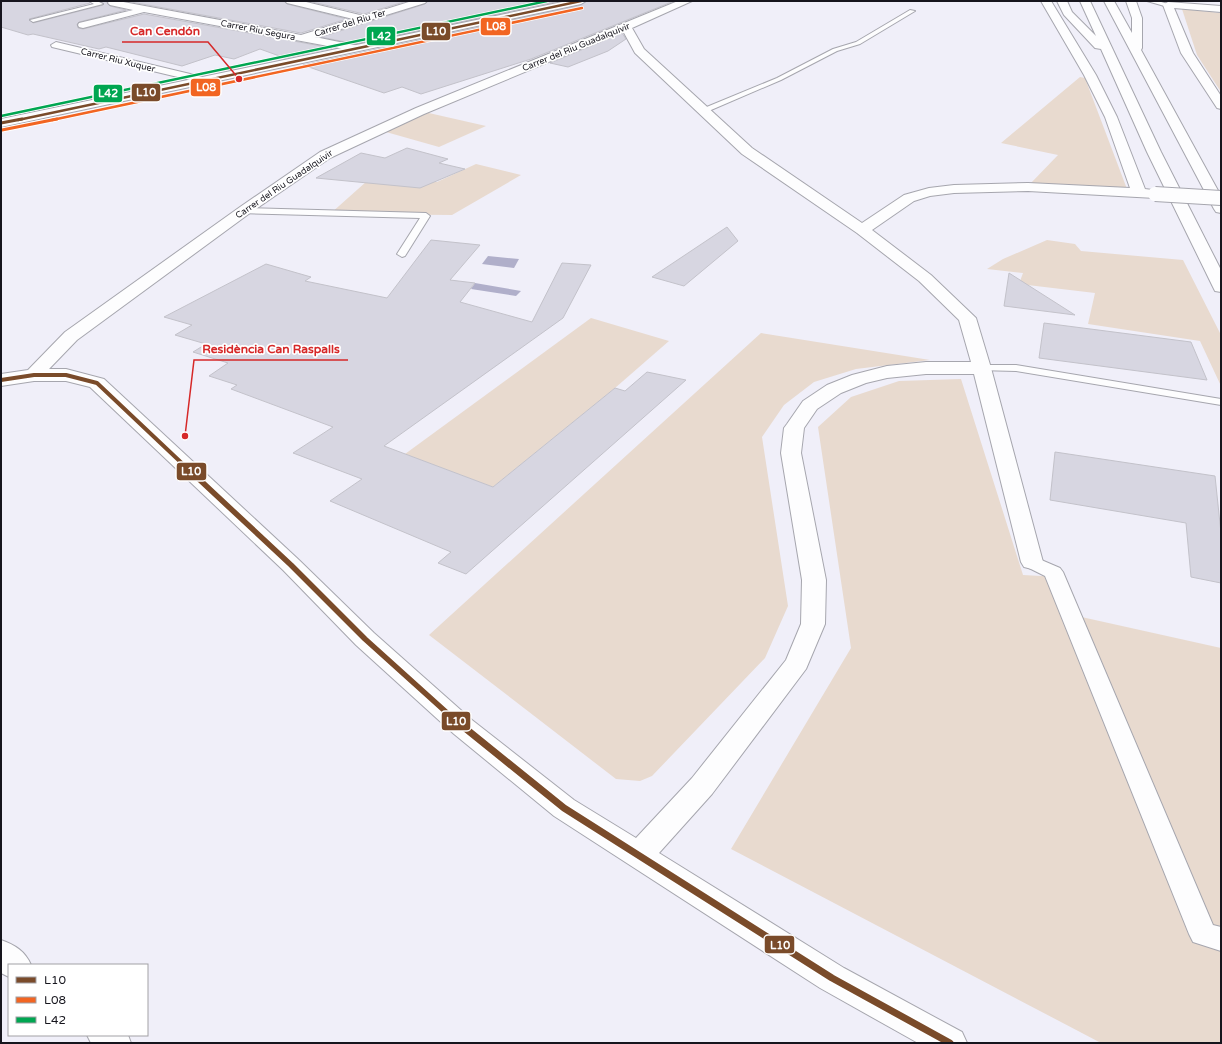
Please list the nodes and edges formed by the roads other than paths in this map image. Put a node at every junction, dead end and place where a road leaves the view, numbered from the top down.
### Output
1 (92, 1) edge
2 (290, 1) edge
3 (422, 1) edge
4 (581, 1) edge
5 (687, 1) edge
6 (1046, 1) edge
7 (1062, 1) edge
8 (1085, 1) edge
9 (1109, 1) edge
10 (1131, 1) edge
11 (1150, 1) edge
12 (113, 3) dead end
13 (1168, 5) junction
14 (147, 9) junction
15 (1221, 9) edge
16 (912, 11) dead end
17 (365, 19) junction
18 (33, 20) dead end
19 (83, 25) dead end
20 (626, 27) junction
21 (302, 38) junction
22 (56, 45) dead end
23 (355, 48) junction
24 (1137, 51) junction
25 (1112, 60) junction
26 (203, 80) junction
27 (1221, 104) edge
28 (702, 111) junction
29 (1, 123) edge
30 (1139, 194) junction
31 (1221, 198) edge
32 (1221, 209) edge
33 (242, 212) junction
34 (862, 230) junction
35 (402, 254) dead end
36 (1221, 287) edge
37 (982, 368) junction
38 (34, 375) junction
39 (1, 380) edge
40 (1221, 402) edge
41 (1032, 562) joint
42 (638, 856) junction
43 (1221, 939) edge
44 (1, 954) edge
45 (14, 964) edge
46 (105, 1036) edge
47 (114, 1043) edge
48 (950, 1043) edge

1 - 18 lane
2 - 17 main road
3 - 17 main road, Carrer del Riu Ter
4 - 23 main road
5 - 20 main road, Carrer del Riu Guadalquivir
6 - 30 main road
7 - 25 main road
8 - 25 main road
9 - 24 main road
10 - 24 main road
11 - 13 lane
12 - 14 main road, Carrer Riu Segura
13 - 15 main road
13 - 27 main road
14 - 19 main road
14 - 21 main road, Carrer Riu Segura
16 - 28 lane
17 - 21 main road, Carrer del Riu Ter
20 - 28 main road
20 - 33 main road, Carrer del Riu Guadalquivir
21 - 23 main road, Carrer Riu Segura
22 - 26 main road, Carrer Riu Xuquer
23 - 26 main road
24 - 32 main road
25 - 36 main road
26 - 29 main road
28 - 34 main road
30 - 31 main road, bridge
30 - 34 main road
33 - 35 lane
33 - 38 main road, Carrer del Riu Guadalquivir
34 - 37 main road
37 - 40 lane
37 - 41 main road
37 - 42 main road
38 - 39 main road
38 - 42 main road
41 - 43 street
42 - 48 main road
44 - 45 main road
46 - 47 main road

